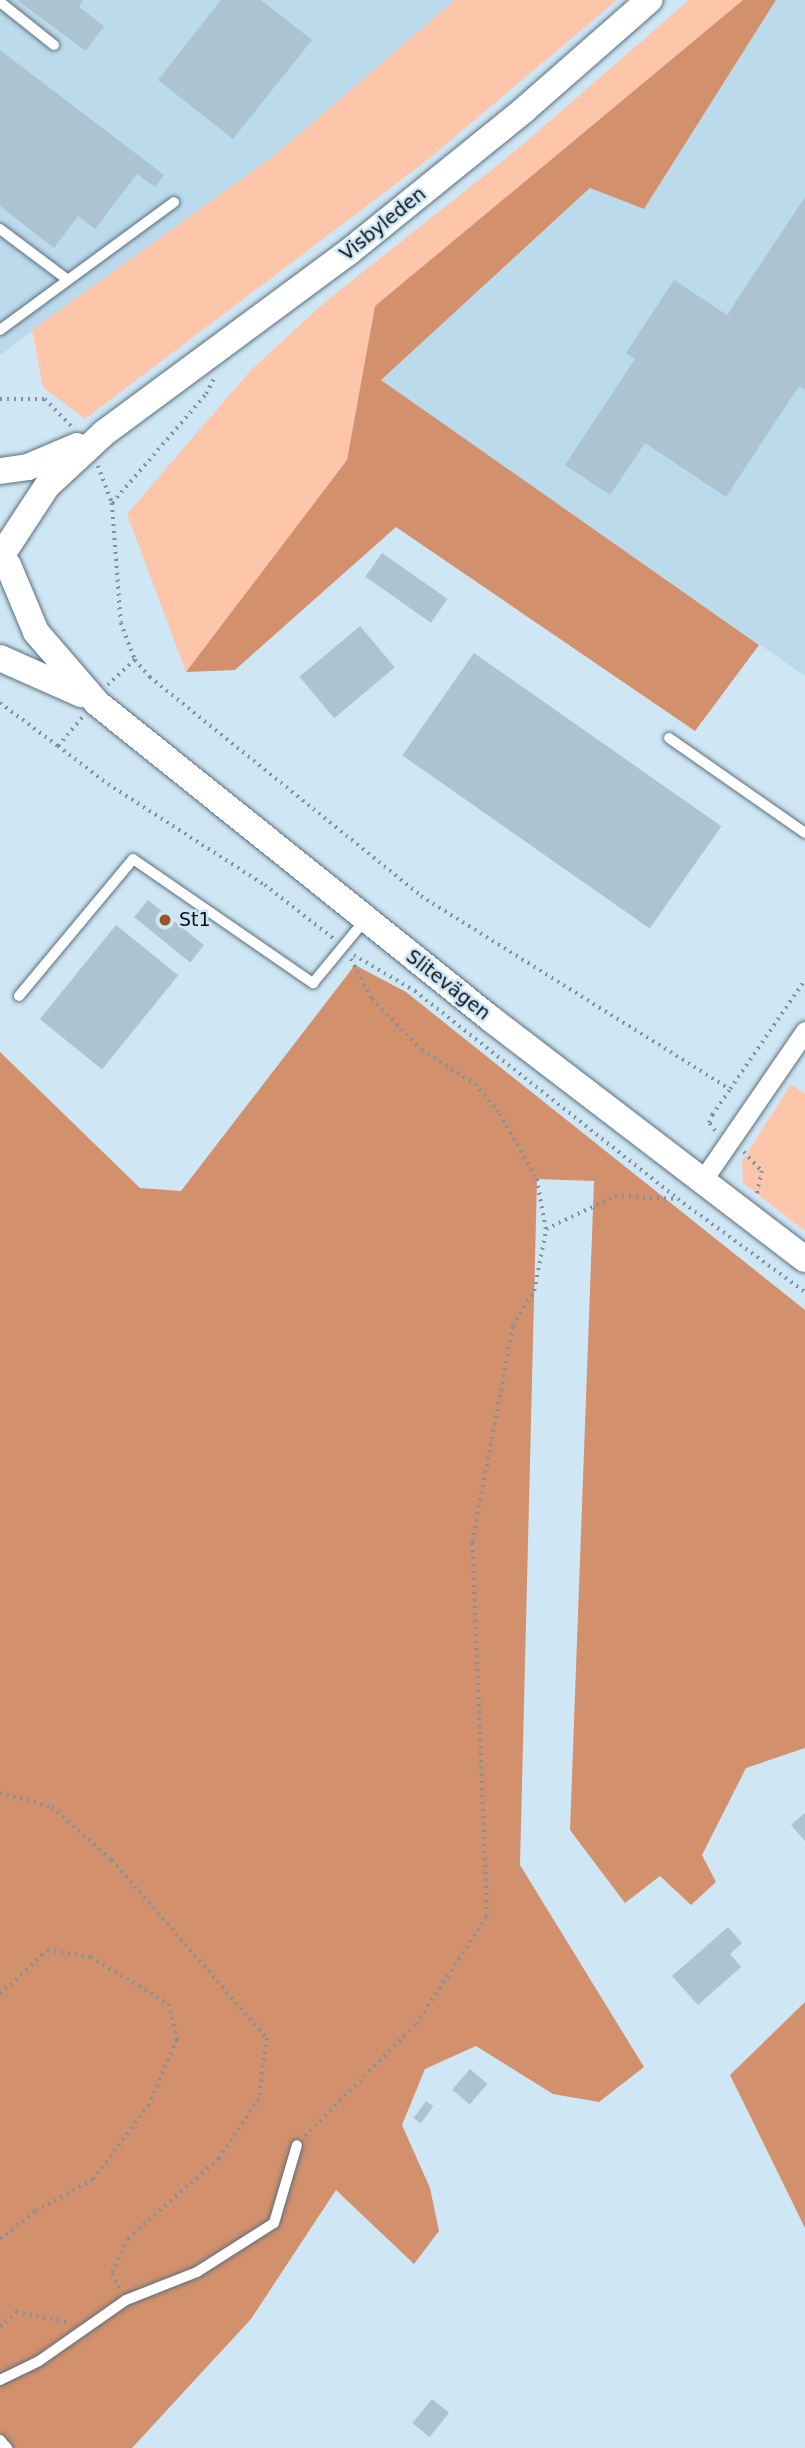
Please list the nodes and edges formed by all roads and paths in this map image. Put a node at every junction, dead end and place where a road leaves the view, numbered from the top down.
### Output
1 (649, 0) edge
2 (0, 2) edge
3 (54, 44) dead end
4 (174, 202) dead end
5 (0, 229) edge
6 (68, 280) junction
7 (0, 330) edge
8 (211, 356) junction
9 (0, 399) edge
10 (72, 427) dead end
11 (104, 433) junction
12 (96, 461) dead end
13 (0, 471) edge
14 (112, 503) junction
15 (0, 520) edge
16 (8, 556) junction
17 (0, 594) edge
18 (0, 658) edge
19 (135, 660) junction
20 (0, 702) edge
21 (96, 702) junction
22 (669, 738) dead end
23 (58, 746) junction
24 (805, 833) edge
25 (365, 920) junction
26 (345, 947) junction
27 (805, 981) edge
28 (19, 996) dead end
29 (805, 1031) edge
30 (702, 1181) junction
31 (678, 1199) junction
32 (546, 1229) junction
33 (805, 1259) edge
34 (805, 1292) edge
35 (0, 1793) edge
36 (0, 1994) edge
37 (297, 2145) joint
38 (0, 2239) edge
39 (126, 2300) junction
40 (87, 2326) junction
41 (0, 2327) edge
42 (0, 2379) edge
43 (0, 2440) edge
44 (7, 2448) edge

1 - 8 main road, Visbyleden
2 - 3 lane
4 - 6 lane
5 - 6 lane
6 - 7 lane
8 - 11 main road, Visbyleden
8 - 14 path
9 - 10 path
11 - 13 main road, Visbyleden
11 - 16 main road, Visbyleden
12 - 14 path
14 - 19 path
15 - 16 main road, Slitevägen
16 - 17 main road
16 - 21 main road, Slitevägen
18 - 21 main road, Slitevägen
19 - 21 path
19 - 27 path
20 - 23 path
21 - 23 path
21 - 25 main road, Slitevägen
22 - 24 lane
23 - 26 path
25 - 26 lane
25 - 30 main road, Slitevägen
26 - 28 lane
26 - 31 path
26 - 32 path
29 - 30 street
30 - 33 main road, Slitevägen
31 - 32 path
31 - 34 path
32 - 37 path
35 - 39 path
36 - 38 path
37 - 39 lane
39 - 40 lane
40 - 41 path
40 - 42 lane
43 - 44 lane

